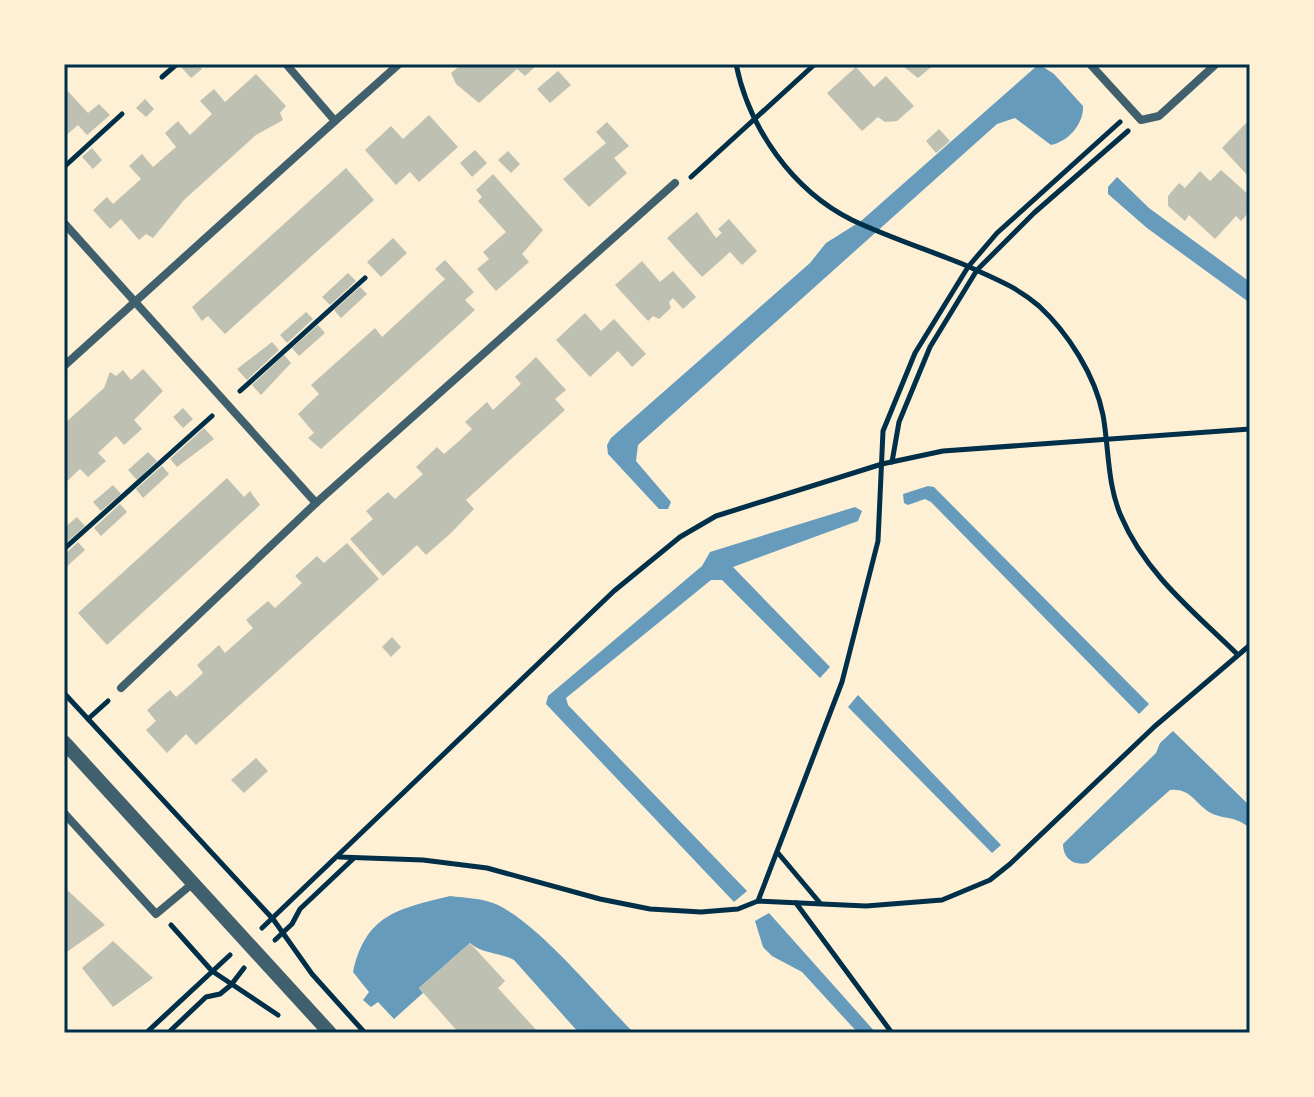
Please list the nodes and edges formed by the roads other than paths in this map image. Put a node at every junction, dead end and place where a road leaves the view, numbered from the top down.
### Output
1 (286, 64) edge
2 (399, 64) edge
3 (1090, 64) edge
4 (1216, 64) edge
5 (335, 121) junction
6 (675, 183) road end
7 (64, 223) edge
8 (135, 300) junction
9 (64, 366) edge
10 (316, 503) junction
11 (121, 688) road end
12 (64, 742) edge
13 (64, 813) edge
14 (192, 884) junction
15 (330, 1033) edge

1 - 5 street
2 - 5 street
3 - 4 street
5 - 8 street
6 - 10 street
7 - 8 street
8 - 9 street
8 - 10 street
10 - 11 street
12 - 14 street
13 - 14 street
14 - 15 street

